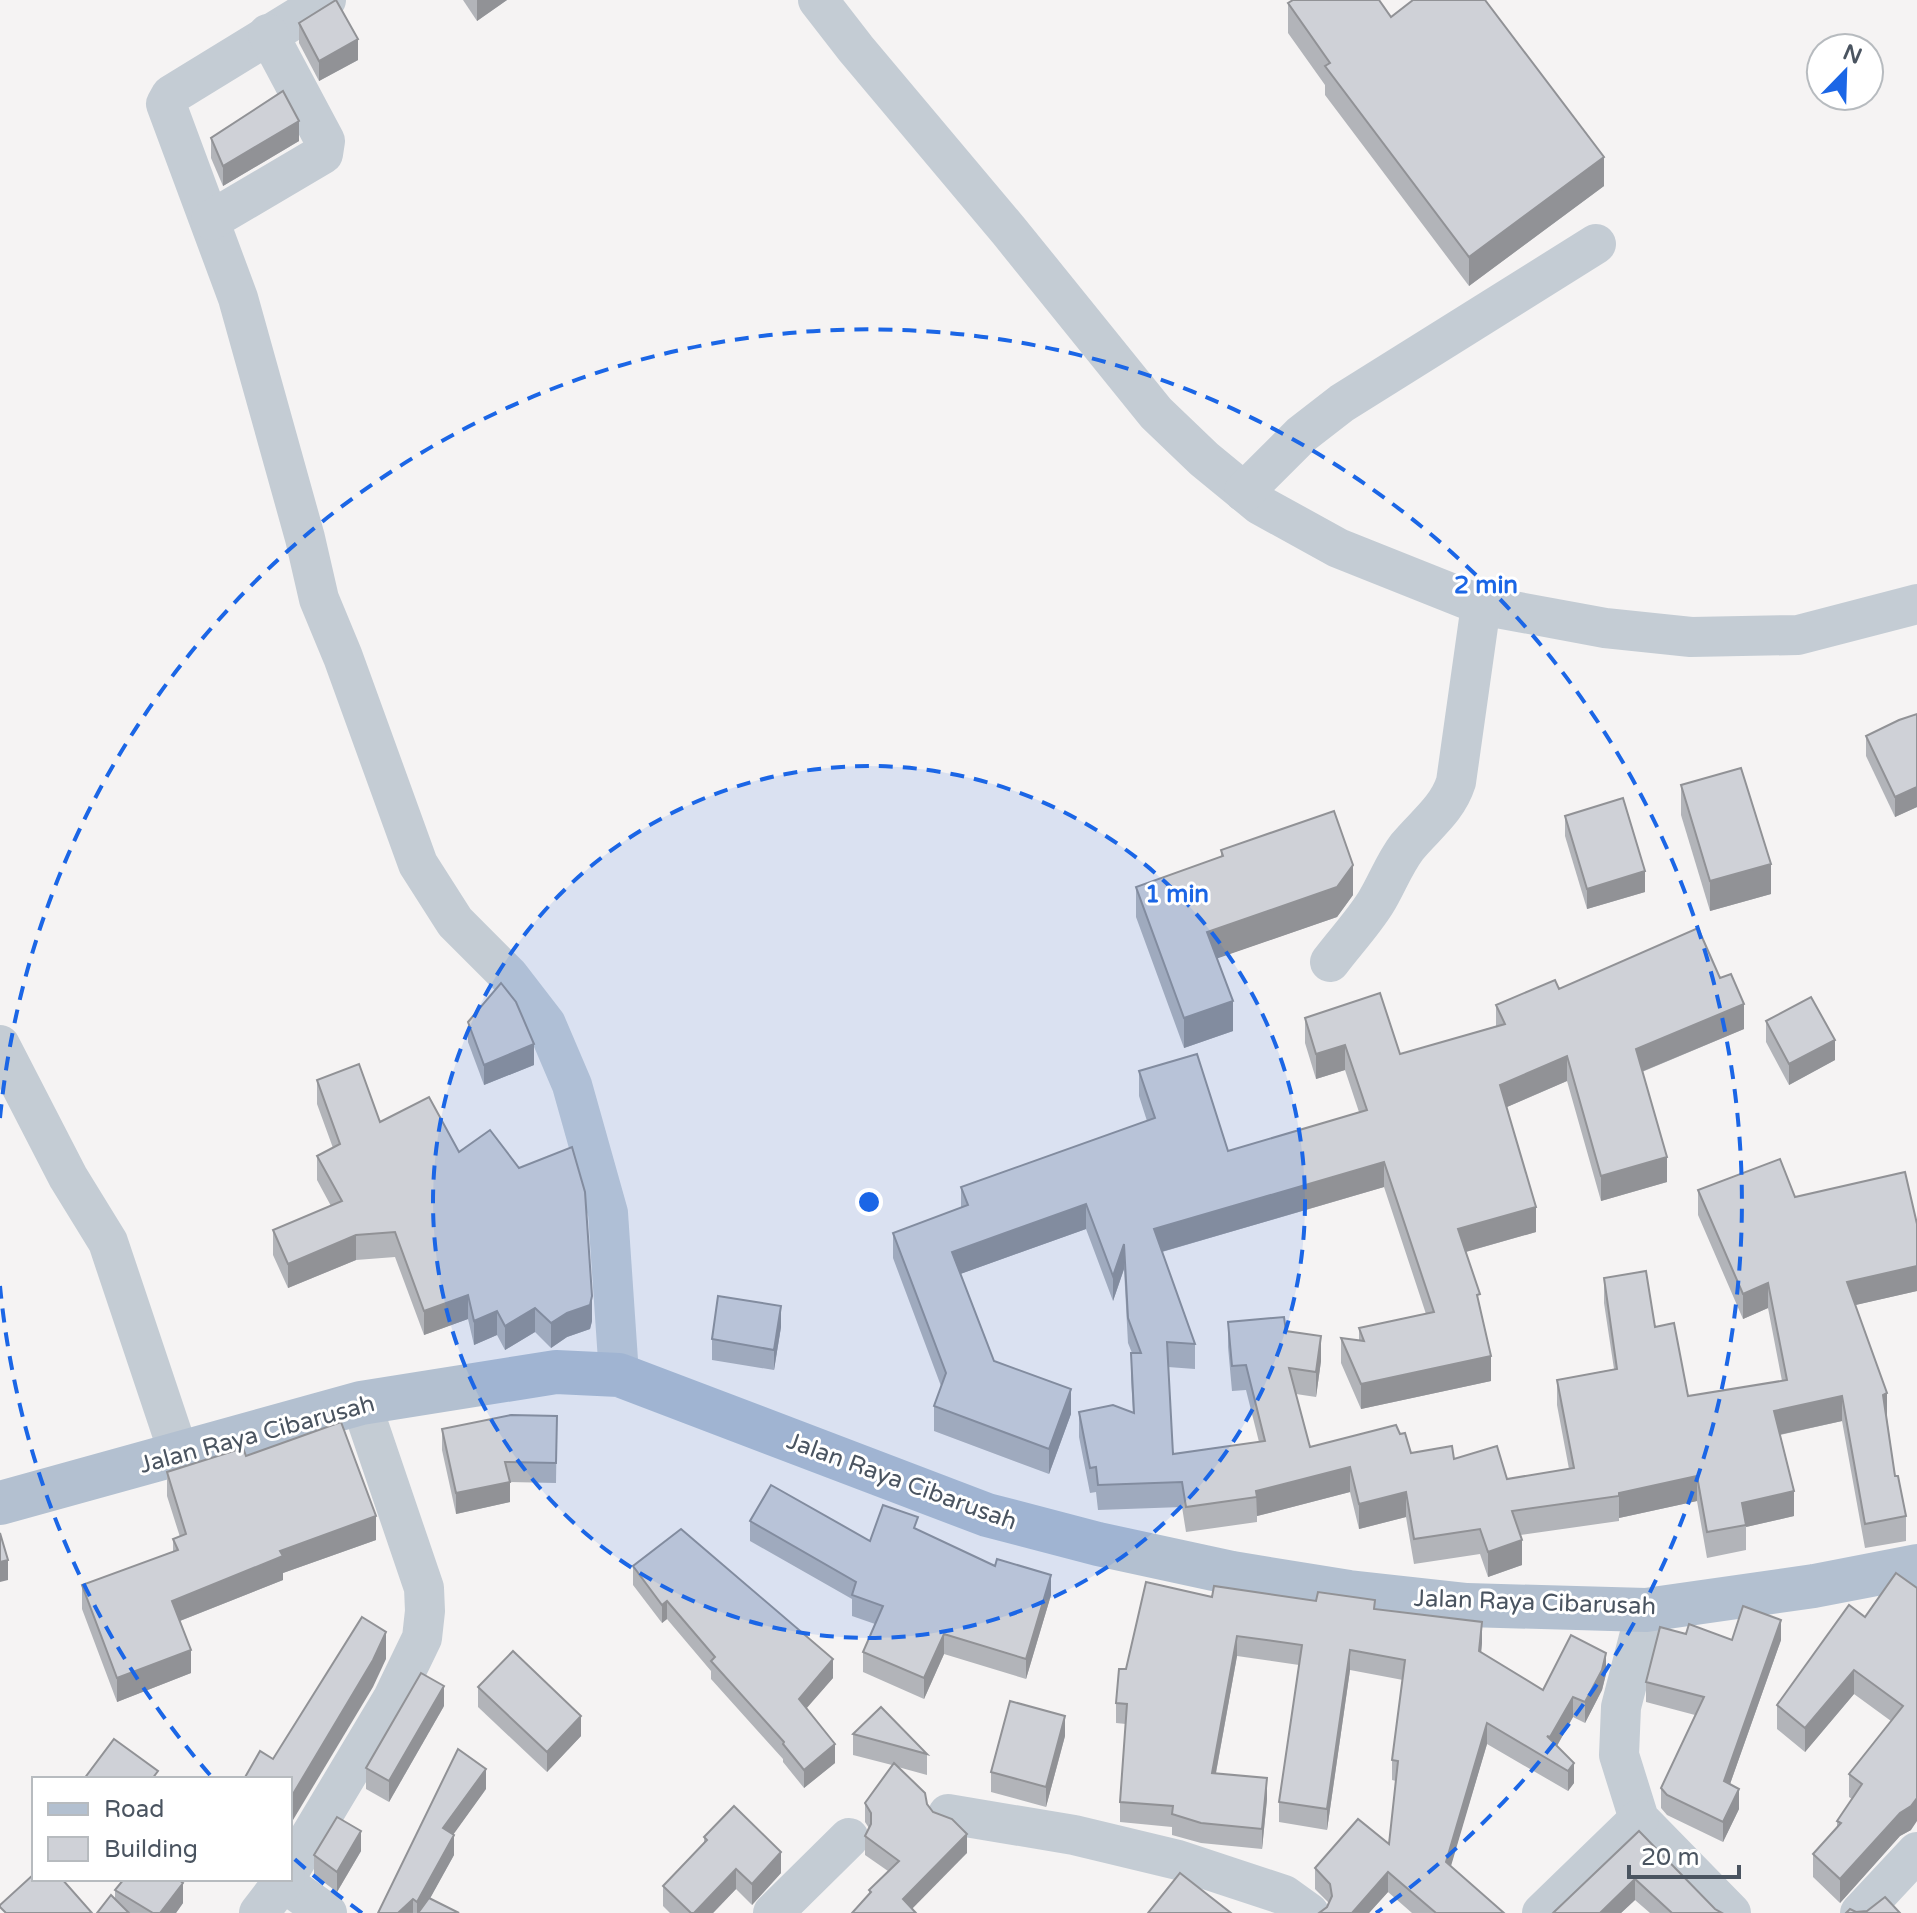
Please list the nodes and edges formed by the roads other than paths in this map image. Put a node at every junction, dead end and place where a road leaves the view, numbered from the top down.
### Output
1 (326, 0) edge
2 (818, 0) edge
3 (268, 34) junction
4 (211, 220) junction
5 (1596, 244) dead end
6 (1244, 492) junction
7 (1917, 604) edge
8 (1480, 613) junction
9 (1330, 962) dead end
10 (0, 1045) edge
11 (619, 1375) junction
12 (361, 1403) junction
13 (179, 1454) junction
14 (0, 1503) edge
15 (1917, 1566) edge
16 (1646, 1610) junction
17 (948, 1814) edge
18 (1639, 1819) junction
19 (849, 1838) dead end
20 (1917, 1852) edge
21 (292, 1867) edge
22 (283, 1881) edge
23 (291, 1881) edge
24 (1874, 1909) edge
25 (259, 1913) edge
26 (327, 1913) edge
27 (773, 1913) edge
28 (1309, 1913) edge
29 (1542, 1913) edge
30 (1731, 1913) edge

1 - 3 street
2 - 6 street
3 - 4 street
3 - 4 street
4 - 11 street
5 - 6 street
6 - 8 street
7 - 8 street
8 - 9 street
10 - 13 street
11 - 12 main road, Jalan Raya Cibarusah
11 - 16 main road, Jalan Raya Cibarusah
12 - 13 main road, Jalan Raya Cibarusah
12 - 21 street
13 - 14 main road, Jalan Raya Cibarusah
15 - 16 main road, Jalan Raya Cibarusah
16 - 18 street
17 - 28 street
18 - 29 street
18 - 30 street
19 - 27 street
20 - 24 street
22 - 25 street
23 - 26 street

